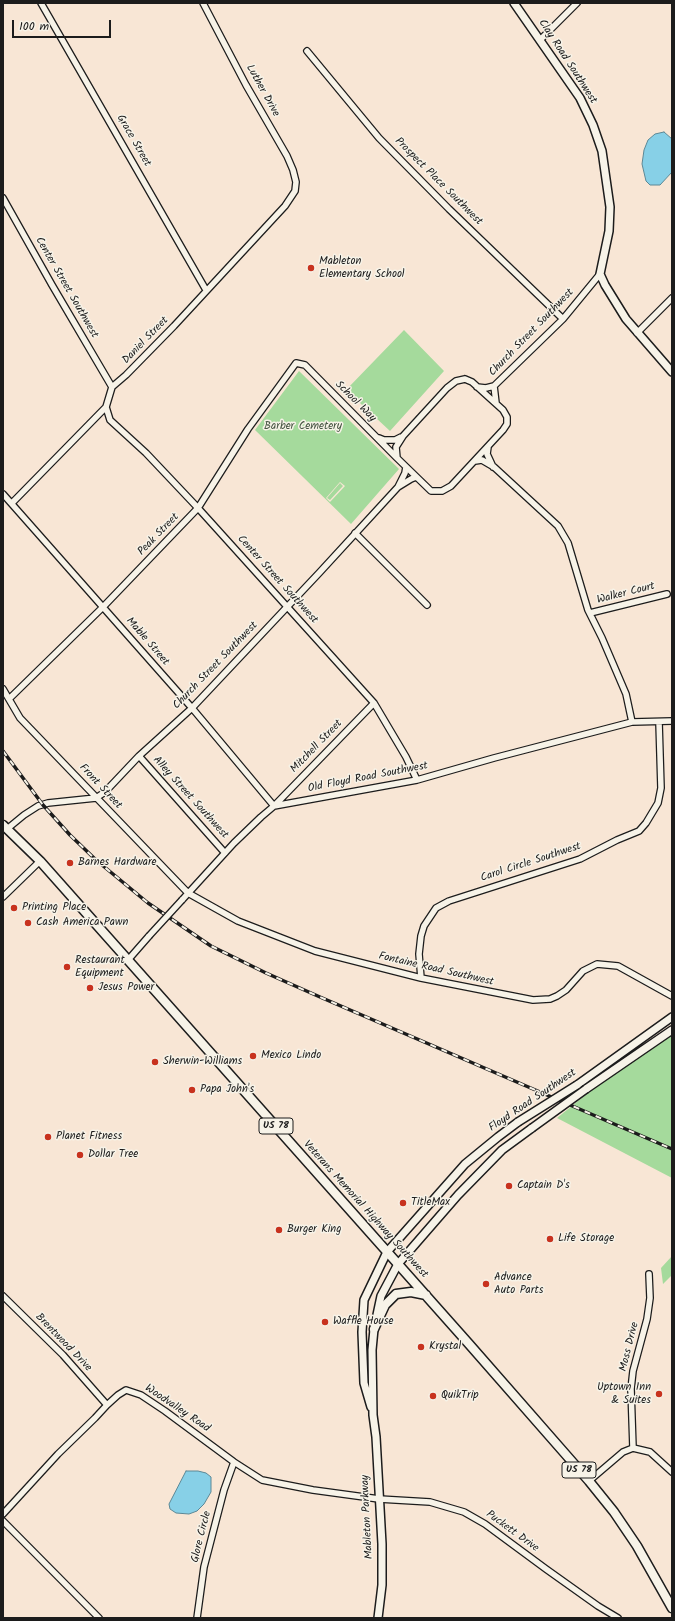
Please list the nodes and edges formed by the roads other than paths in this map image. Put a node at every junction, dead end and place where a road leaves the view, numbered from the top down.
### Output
1 (40, 3) edge
2 (203, 3) edge
3 (514, 3) edge
4 (577, 3) edge
5 (540, 40) junction
6 (307, 51) dead end
7 (295, 191) joint
8 (3, 198) edge
9 (600, 274) junction
10 (206, 290) junction
11 (672, 298) edge
12 (563, 319) junction
13 (637, 333) junction
14 (296, 363) joint
15 (672, 372) edge
16 (494, 386) junction
17 (112, 387) junction
18 (477, 387) junction
19 (496, 404) junction
20 (106, 407) junction
21 (403, 436) junction
22 (375, 437) junction
23 (488, 446) junction
24 (397, 458) junction
25 (475, 461) junction
26 (406, 467) junction
27 (494, 467) junction
28 (416, 477) junction
29 (398, 486) junction
30 (3, 494) edge
31 (12, 503) junction
32 (198, 508) junction
33 (355, 533) junction
34 (667, 594) dead end
35 (426, 605) dead end
36 (287, 606) junction
37 (104, 607) junction
38 (590, 613) junction
39 (3, 689) edge
40 (9, 700) junction
41 (374, 703) junction
42 (192, 708) junction
43 (672, 721) edge
44 (632, 722) junction
45 (659, 722) junction
46 (139, 756) junction
47 (417, 780) junction
48 (96, 798) junction
49 (274, 806) junction
50 (5, 827) edge
51 (225, 853) junction
52 (40, 861) junction
53 (188, 893) junction
54 (3, 897) edge
55 (128, 960) junction
56 (421, 978) junction
57 (672, 996) edge
58 (672, 1017) edge
59 (672, 1030) edge
60 (387, 1252) junction
61 (398, 1264) junction
62 (649, 1274) dead end
63 (426, 1295) junction
64 (3, 1296) edge
65 (374, 1329) junction
66 (107, 1405) junction
67 (373, 1414) junction
68 (633, 1448) junction
69 (234, 1462) junction
70 (672, 1472) edge
71 (589, 1481) junction
72 (379, 1499) junction
73 (3, 1514) edge
74 (3, 1521) edge
75 (672, 1608) edge
76 (99, 1618) edge
77 (197, 1618) edge
78 (378, 1618) edge
79 (618, 1618) edge

1 - 10 street, Grace Street
2 - 7 street, Luther Drive
3 - 5 main road, Clay Road Southwest
4 - 5 street
5 - 9 main road, Clay Road Southwest
6 - 12 street, Prospect Place Southwest
7 - 10 street, Daniel Street
8 - 17 street, Center Street Southwest
9 - 12 street, Church Street Southwest
9 - 13 main road
10 - 17 street, Daniel Street
11 - 13 street
12 - 16 street, Church Street Southwest
13 - 15 main road
14 - 22 street, School Way
14 - 32 street, Peak Street
16 - 18 street, Church Street Southwest
16 - 19 street, Church Street Southwest
17 - 20 street
18 - 19 street, Church Street Southwest
18 - 21 street, Church Street Southwest
19 - 23 street, Church Street Southwest
20 - 31 street
20 - 32 street, Center Street Southwest
21 - 22 street
21 - 24 street, Church Street Southwest
22 - 24 street, School Way
23 - 25 street, Church Street Southwest
23 - 27 street
24 - 26 street, Church Street Southwest
25 - 27 street
25 - 28 street, Church Street Southwest
26 - 28 street, Church Street Southwest
26 - 29 street
27 - 38 street
28 - 29 street, Church Street Southwest
29 - 33 street, Church Street Southwest
30 - 31 street, Mable Street
31 - 37 street, Mable Street
32 - 36 street, Center Street Southwest
32 - 37 street, Peak Street
33 - 35 street
33 - 36 street, Church Street Southwest
34 - 38 street, Walker Court
36 - 41 street, Center Street Southwest
36 - 42 street, Church Street Southwest
37 - 40 street, Peak Street
37 - 42 street, Mable Street
38 - 44 street
39 - 40 street, Front Street
40 - 48 street, Front Street
41 - 47 street, Center Street Southwest
41 - 49 street, Mitchell Street
42 - 46 street, Church Street Southwest
42 - 49 street, Mable Street
43 - 45 street, Old Floyd Road Southwest
44 - 45 street, Old Floyd Road Southwest
44 - 47 street, Old Floyd Road Southwest
45 - 56 street, Carol Circle Southwest
46 - 48 street, Church Street Southwest
46 - 51 street, Alley Street Southwest
47 - 49 street, Old Floyd Road Southwest
48 - 50 street
48 - 53 street, Front Street
49 - 51 street
50 - 52 main road, Veterans Memorial Highway Southwest / US 78
51 - 53 street
52 - 54 street
52 - 55 main road, Veterans Memorial Highway Southwest / US 78
53 - 55 street, bridge
53 - 56 street, Fontaine Road Southwest
55 - 60 main road, Veterans Memorial Highway Southwest / US 78
56 - 57 street, Fontaine Road Southwest
58 - 60 main road, Floyd Road Southwest, bridge
59 - 61 main road, Floyd Road Southwest, bridge
60 - 61 main road, Veterans Memorial Highway Southwest / US 78
60 - 67 main road, Mableton Parkway
61 - 63 main road, Veterans Memorial Highway Southwest / US 78
61 - 65 main road, Mableton Parkway
62 - 68 street, Moss Drive
63 - 65 main road
63 - 71 main road, Veterans Memorial Highway Southwest / US 78
64 - 66 street, Brentwood Drive
65 - 67 main road, Mableton Parkway
66 - 69 street, Woodvalley Road
66 - 73 street
67 - 72 main road, Mableton Parkway
68 - 70 street
68 - 71 street
69 - 72 street, Puckett Drive
69 - 77 street, Glore Circle
71 - 75 main road, Veterans Memorial Highway Southwest / US 78
72 - 78 main road, Mableton Parkway
72 - 79 street, Puckett Drive
74 - 76 street

